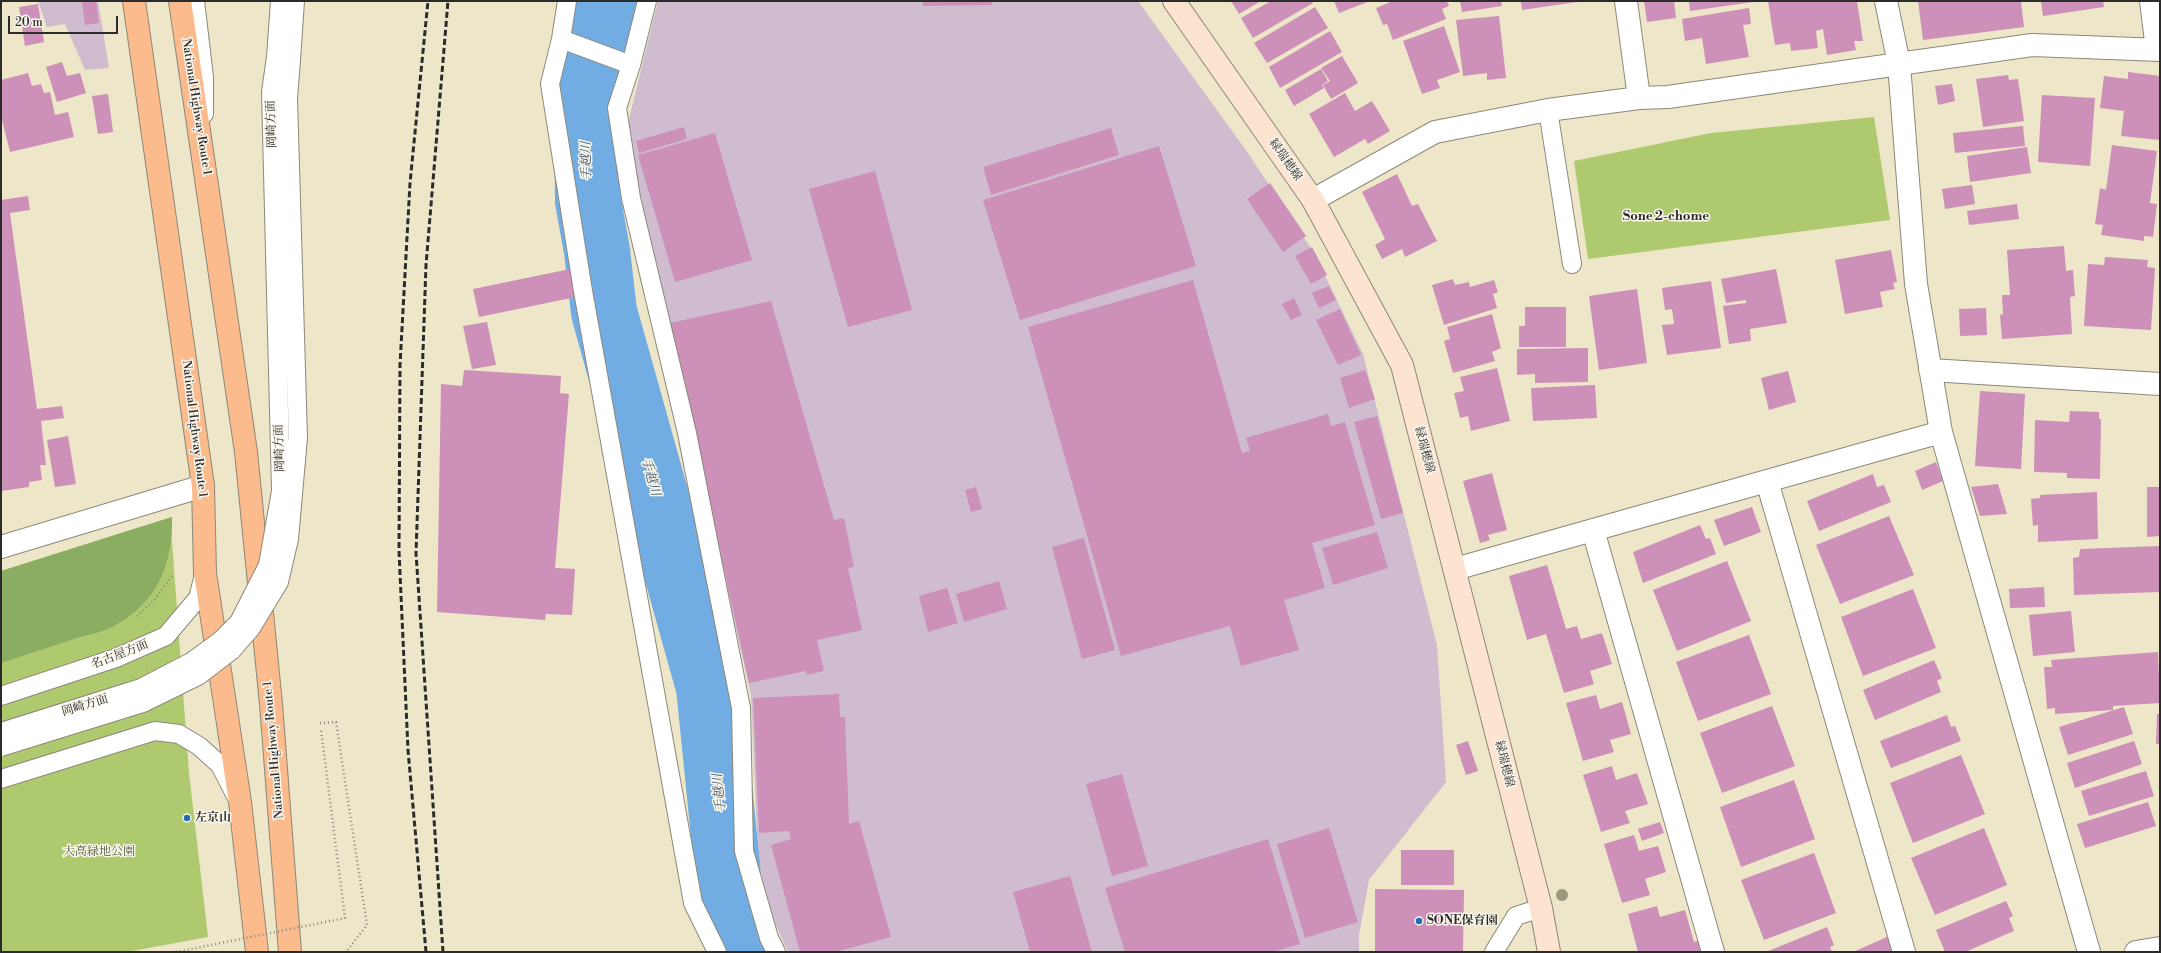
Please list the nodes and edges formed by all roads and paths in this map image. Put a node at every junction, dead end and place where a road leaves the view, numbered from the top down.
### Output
1 (134, 1) edge
2 (180, 1) edge
3 (195, 1) edge
4 (280, 1) edge
5 (295, 1) edge
6 (567, 1) edge
7 (647, 1) edge
8 (1174, 1) edge
9 (1626, 1) edge
10 (1886, 1) edge
11 (2151, 1) edge
12 (568, 41) junction
13 (2158, 50) edge
14 (284, 58) junction
15 (626, 63) junction
16 (1899, 64) junction
17 (1639, 98) junction
18 (1548, 110) junction
19 (1313, 200) junction
20 (215, 234) junction
21 (1572, 264) dead end
22 (1930, 370) junction
23 (2160, 384) edge
24 (1941, 432) junction
25 (1767, 481) junction
26 (203, 486) junction
27 (1593, 530) junction
28 (1, 547) edge
29 (1455, 568) junction
30 (173, 571) dead end
31 (205, 573) junction
32 (136, 617) dead end
33 (1, 696) edge
34 (320, 723) dead end
35 (321, 730) dead end
36 (1, 732) edge
37 (1, 747) edge
38 (1, 779) edge
39 (240, 802) junction
40 (1541, 908) junction
41 (2160, 948) edge
42 (175, 952) edge
43 (257, 952) edge
44 (290, 952) edge
45 (346, 952) edge
46 (717, 952) edge
47 (776, 952) edge
48 (1494, 952) edge
49 (1549, 952) edge
50 (1713, 952) edge
51 (1904, 952) edge
52 (2089, 952) edge
53 (2136, 952) edge

1 - 26 highway, National Highway Route 1
2 - 20 highway, National Highway Route 1
3 - 20 lane
4 - 14 lane, 岡崎方面
5 - 14 lane
6 - 12 lane
7 - 15 lane
8 - 19 main road, 緑瑞穂線
9 - 17 street
10 - 16 street
11 - 13 street
12 - 15 lane
12 - 46 lane
13 - 16 street
14 - 36 lane, 岡崎方面, bridge
14 - 37 lane, bridge
15 - 47 lane
16 - 17 street
16 - 22 street
17 - 18 street
18 - 19 street
18 - 21 lane
19 - 29 main road, 緑瑞穂線
20 - 44 highway, National Highway Route 1
22 - 23 street
22 - 24 street
24 - 25 street
24 - 52 street
25 - 27 street
25 - 51 street
26 - 28 street
26 - 31 highway, National Highway Route 1
27 - 29 street
27 - 50 street
29 - 40 main road, 緑瑞穂線
30 - 32 path
31 - 33 lane, 名古屋方面
31 - 39 highway, National Highway Route 1
34 - 45 path
35 - 42 path, bridge
38 - 39 lane
39 - 43 highway, National Highway Route 1
40 - 48 lane
40 - 49 main road, 緑瑞穂線
41 - 53 street

